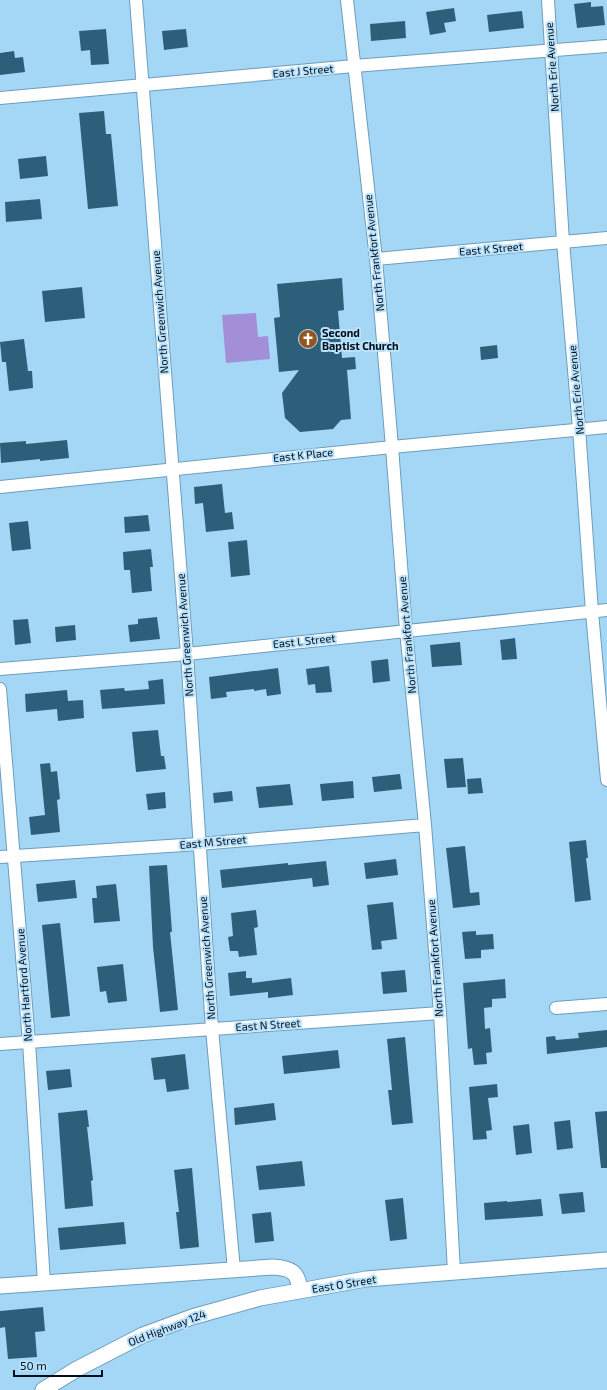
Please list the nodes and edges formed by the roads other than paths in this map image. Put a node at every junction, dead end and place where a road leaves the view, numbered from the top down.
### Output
1 (136, 0) edge
2 (347, 0) edge
3 (548, 0) edge
4 (607, 46) edge
5 (552, 50) junction
6 (354, 66) junction
7 (143, 85) junction
8 (0, 98) edge
9 (607, 238) edge
10 (563, 242) junction
11 (376, 259) junction
12 (607, 427) edge
13 (579, 428) junction
14 (392, 446) junction
15 (172, 468) junction
16 (0, 487) edge
17 (607, 610) edge
18 (592, 612) junction
19 (406, 630) junction
20 (187, 654) junction
21 (0, 669) edge
22 (0, 688) edge
23 (607, 780) edge
24 (425, 824) junction
25 (199, 844) junction
26 (14, 856) junction
27 (0, 857) edge
28 (607, 1004) edge
29 (556, 1008) dead end
30 (440, 1013) junction
31 (212, 1029) junction
32 (28, 1042) junction
33 (0, 1044) edge
34 (607, 1260) edge
35 (234, 1270) junction
36 (454, 1272) junction
37 (44, 1283) junction
38 (0, 1286) edge
39 (300, 1290) junction
40 (43, 1390) edge

1 - 7 street, North Greenwich Avenue
2 - 6 street, North Frankfort Avenue
3 - 5 street, North Erie Avenue
4 - 5 street, East J Street
5 - 6 street, East J Street
5 - 10 street, North Erie Avenue
6 - 7 street, East J Street
6 - 11 street, North Frankfort Avenue
7 - 8 street, East J Street
7 - 15 street, North Greenwich Avenue
9 - 10 street, East K Street
10 - 11 street, East K Street
10 - 13 street, North Erie Avenue
11 - 14 street, North Frankfort Avenue
12 - 13 street, East K Place
13 - 14 street, East K Place
13 - 18 street, North Erie Avenue
14 - 15 street, East K Place
14 - 19 street, North Frankfort Avenue
15 - 16 street, East K Place
15 - 20 street, North Greenwich Avenue
17 - 18 street, East L Street
18 - 19 street, East L Street
18 - 23 street, North Erie Avenue
19 - 20 street, East L Street
19 - 24 street, North Frankfort Avenue
20 - 21 street, East L Street
20 - 25 street, North Greenwich Avenue
22 - 26 street, North Hartford Avenue
24 - 25 street, East M Street
24 - 30 street, North Frankfort Avenue
25 - 26 street, East M Street
25 - 31 street, North Greenwich Avenue
26 - 27 street, East M Street
26 - 32 street, North Hartford Avenue
28 - 29 street
30 - 31 street, East N Street
30 - 36 street, North Frankfort Avenue
31 - 32 street, East N Street
31 - 35 street, North Greenwich Avenue
32 - 33 street, East N Street
32 - 37 street, North Hartford Avenue
34 - 36 street, East O Street
35 - 37 street, East O Street
35 - 39 street, East O Street
36 - 39 street, East O Street
37 - 38 street, East O Street
39 - 40 street, Old Highway 124

